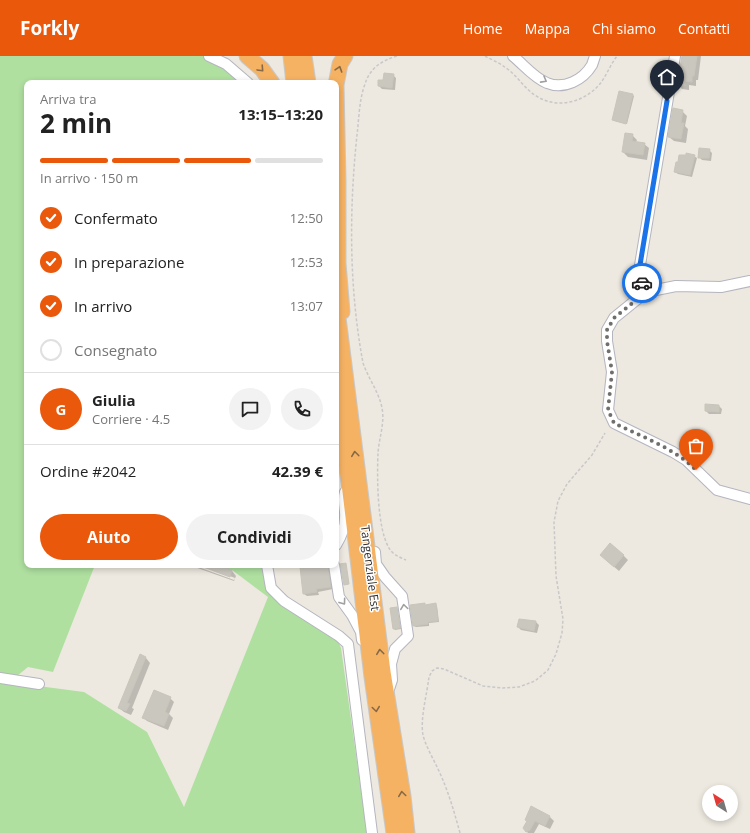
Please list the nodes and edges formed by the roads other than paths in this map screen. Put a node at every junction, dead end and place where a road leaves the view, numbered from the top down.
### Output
1 (209, 56) edge
2 (247, 56) edge
3 (291, 56) edge
4 (304, 56) edge
5 (345, 56) edge
6 (513, 56) edge
7 (675, 56) edge
8 (595, 57) edge
9 (245, 80) edge
10 (270, 80) edge
11 (294, 80) edge
12 (308, 80) edge
13 (337, 80) edge
14 (339, 274) edge
15 (750, 281) edge
16 (646, 292) junction
17 (339, 355) edge
18 (341, 390) edge
19 (349, 483) junction
20 (750, 499) edge
21 (362, 504) junction
22 (339, 539) edge
23 (268, 568) edge
24 (334, 568) edge
25 (372, 677) junction
26 (0, 678) edge
27 (39, 684) dead end
28 (387, 696) junction
29 (372, 833) edge
30 (394, 833) edge
31 (407, 833) edge

1 - 9 street
2 -> 10 highway
3 - 11 highway
4 - 12 highway
13 -> 5 highway
6 -> 8 street
7 - 16 street
18 -> 14 highway
15 - 16 street
16 - 20 street
17 - 18 highway, Tangenziale Est
18 - 19 highway, Tangenziale Est
21 -> 18 highway, Tangenziale Est
19 - 22 street
19 - 25 highway, Tangenziale Est
28 -> 21 highway, Tangenziale Est
28 -> 21 street
23 - 29 street
24 -> 25 street
25 -> 30 highway, Tangenziale Est
26 - 27 street
31 -> 28 highway, Tangenziale Est

